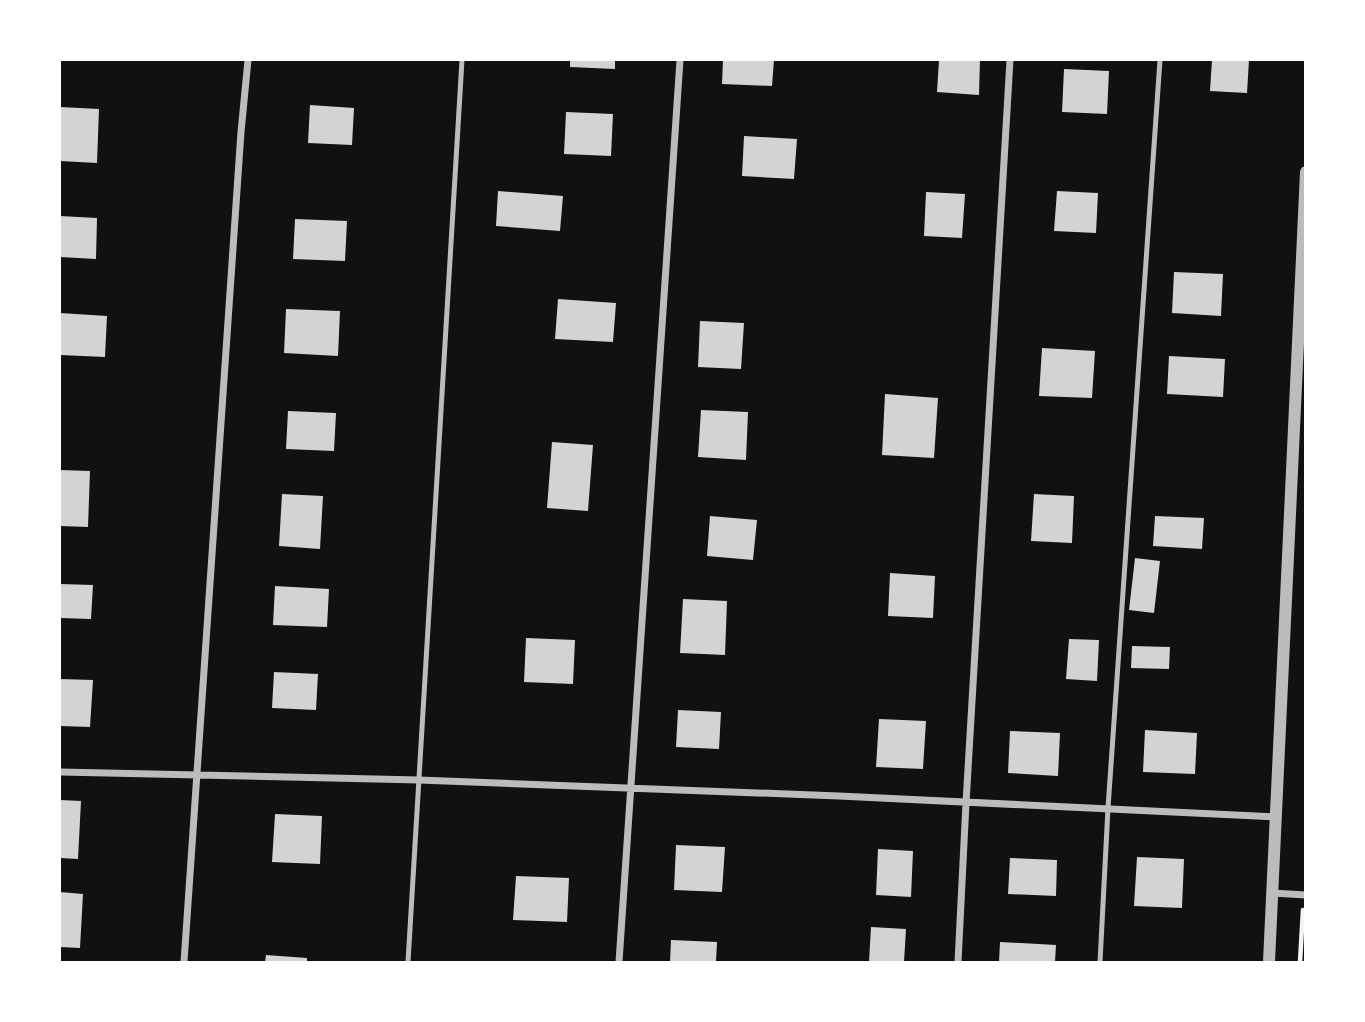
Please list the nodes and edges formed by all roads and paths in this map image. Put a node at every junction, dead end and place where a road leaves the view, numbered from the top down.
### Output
1 (248, 60) edge
2 (462, 60) edge
3 (680, 60) edge
4 (1010, 60) edge
5 (1160, 60) edge
6 (1306, 172) edge
7 (1301, 369) edge
8 (60, 772) edge
9 (196, 776) junction
10 (419, 780) junction
11 (631, 789) junction
12 (966, 803) junction
13 (1108, 808) junction
14 (1275, 817) junction
15 (1272, 892) junction
16 (1305, 895) edge
17 (184, 962) edge
18 (408, 962) edge
19 (619, 962) edge
20 (958, 962) edge
21 (1100, 962) edge
22 (1269, 962) edge
23 (1300, 962) edge

1 - 9 street
2 - 10 lane
3 - 11 street
4 - 12 street
5 - 13 lane
6 - 7 street
7 - 14 street
8 - 9 street
9 - 10 street
9 - 17 street
10 - 11 street
10 - 18 lane
11 - 12 street
11 - 19 street
12 - 13 street
12 - 20 street
13 - 14 street
13 - 21 lane
14 - 15 street
15 - 16 street
15 - 22 street
16 - 23 path

